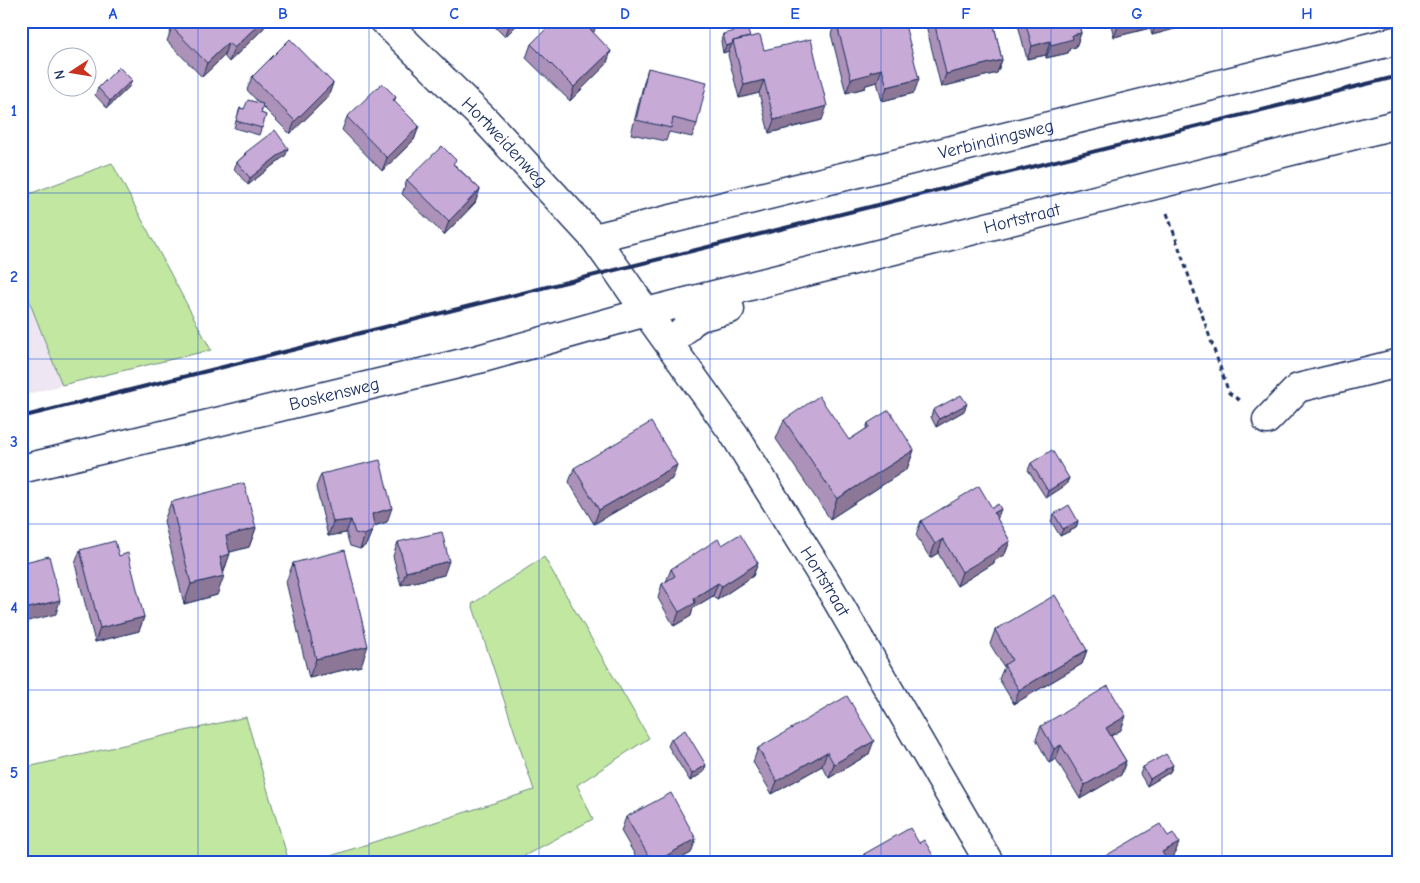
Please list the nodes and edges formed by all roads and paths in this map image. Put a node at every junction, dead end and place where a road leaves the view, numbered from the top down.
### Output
1 (384, 21) edge
2 (1399, 40) edge
3 (1399, 124) edge
4 (1163, 201) joint
5 (594, 238) junction
6 (617, 270) joint
7 (646, 312) junction
8 (670, 345) junction
9 (1399, 364) edge
10 (1267, 420) joint
11 (21, 469) edge
12 (989, 862) edge

1 - 5 street, Hortweidenweg
2 - 5 street, Verbindingsweg
3 - 7 street, Hortstraat
4 - 8 street
4 - 10 path
5 - 6 street, Hortweidenweg
6 - 7 street, Hortstraat
7 - 8 street, Hortstraat
7 - 11 street, Boskensweg
8 - 12 street, Hortstraat
9 - 10 street

